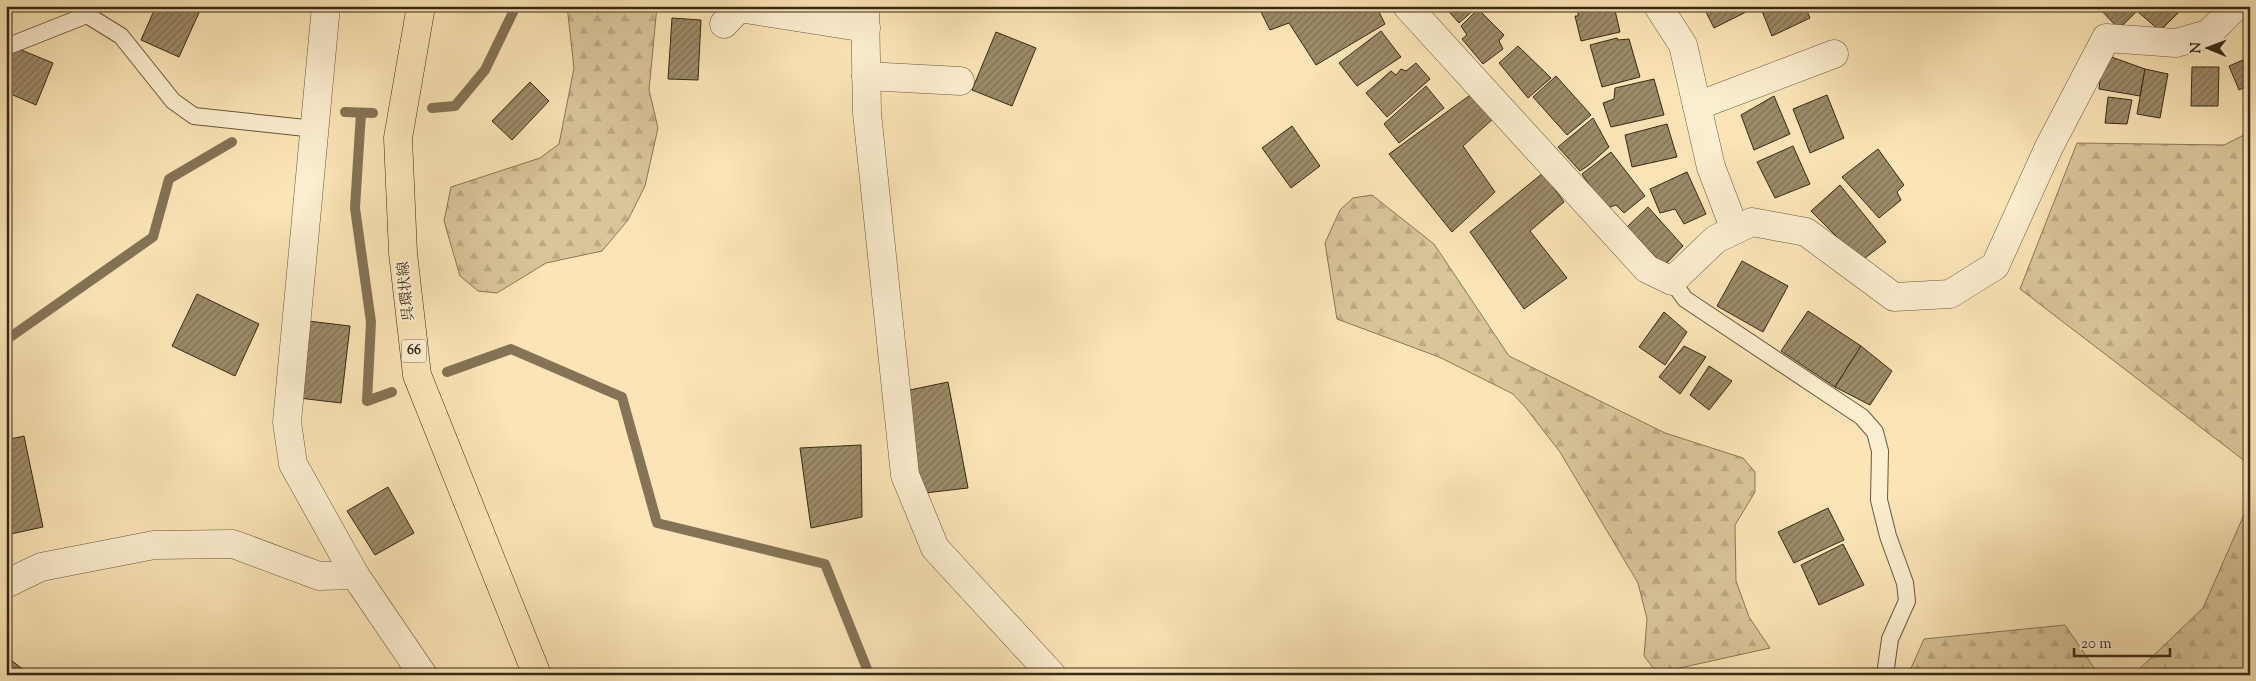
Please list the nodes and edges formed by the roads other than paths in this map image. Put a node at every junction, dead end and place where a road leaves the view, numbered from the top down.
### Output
1 (326, 6) edge
2 (421, 6) edge
3 (1407, 6) edge
4 (1658, 6) edge
5 (2236, 6) edge
6 (87, 11) edge
7 (865, 17) edge
8 (724, 24) dead end
9 (6, 47) edge
10 (1834, 54) dead end
11 (866, 76) junction
12 (960, 81) dead end
13 (1697, 106) junction
14 (315, 129) junction
15 (1735, 230) junction
16 (1672, 281) junction
17 (355, 575) junction
18 (6, 584) edge
19 (423, 675) edge
20 (537, 675) edge
21 (1052, 675) edge
22 (1885, 675) edge

1 - 14 street
2 - 20 main road, 呉環状線 / 66
3 - 16 street
4 - 13 street
5 - 15 street
6 - 9 lane
6 - 14 lane
7 - 8 street
7 - 11 street
10 - 13 street
11 - 12 street
11 - 21 street
13 - 15 street
14 - 17 street
15 - 16 street
16 - 22 lane
17 - 18 street
17 - 19 street

